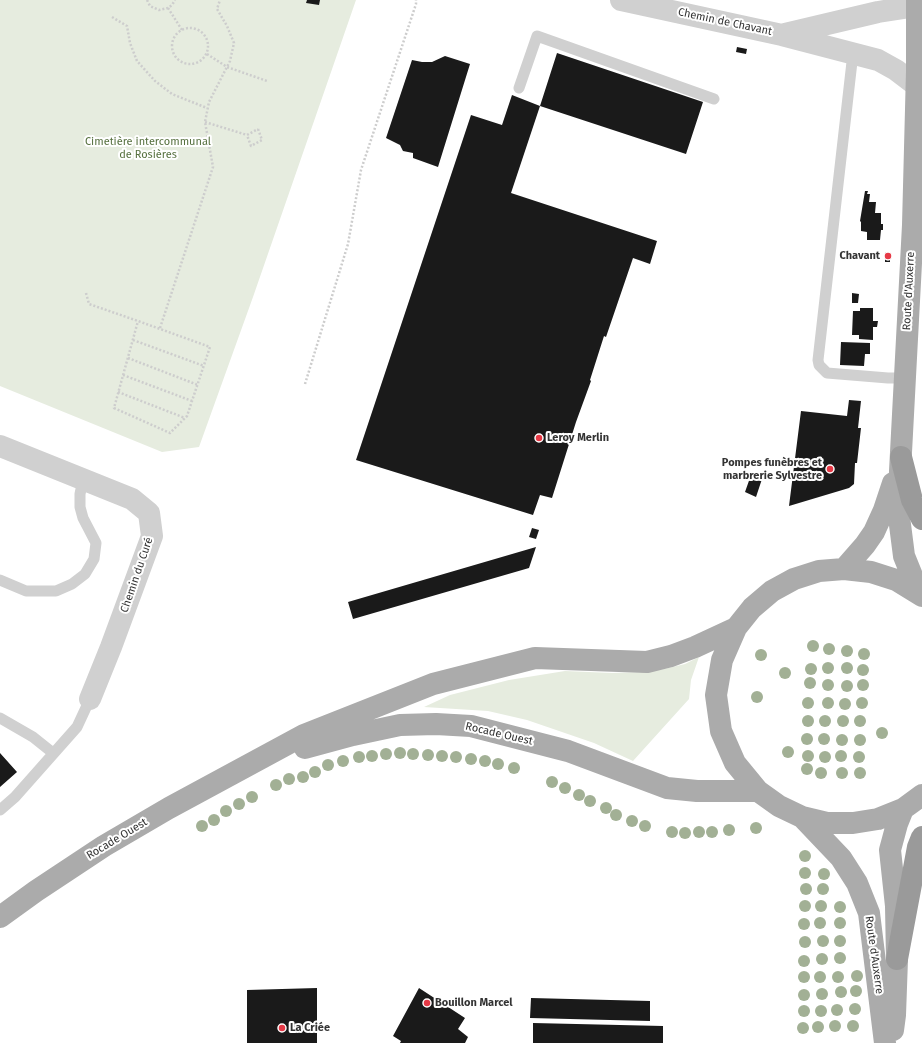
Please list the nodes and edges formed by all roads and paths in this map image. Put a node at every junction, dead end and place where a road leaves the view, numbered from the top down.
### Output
1 (147, 0) edge
2 (175, 0) edge
3 (220, 0) edge
4 (416, 0) edge
5 (621, 0) edge
6 (918, 3) edge
7 (168, 8) junction
8 (112, 17) dead end
9 (182, 30) junction
10 (782, 35) junction
11 (853, 53) junction
12 (207, 54) junction
13 (227, 67) junction
14 (267, 81) dead end
15 (917, 86) junction
16 (518, 88) dead end
17 (714, 99) dead end
18 (207, 108) junction
19 (204, 122) junction
20 (247, 135) junction
21 (86, 293) dead end
22 (138, 321) junction
23 (160, 328) junction
24 (133, 340) junction
25 (128, 358) junction
26 (204, 366) junction
27 (123, 375) junction
28 (905, 378) junction
29 (198, 384) junction
30 (305, 384) dead end
31 (118, 392) junction
32 (192, 401) junction
33 (185, 418) junction
34 (0, 446) edge
35 (902, 457) junction
36 (83, 480) junction
37 (922, 519) edge
38 (844, 569) junction
39 (0, 580) edge
40 (920, 595) edge
41 (736, 628) junction
42 (90, 699) joint
43 (0, 718) edge
44 (53, 753) junction
45 (240, 771) junction
46 (758, 791) junction
47 (922, 795) edge
48 (903, 809) junction
49 (0, 810) edge
50 (802, 817) junction
51 (922, 837) edge
52 (0, 917) edge
53 (897, 959) junction
54 (885, 1043) edge
55 (890, 1043) edge

1 - 7 path
2 - 7 path
3 - 13 path
4 - 30 path
5 - 10 street, Chemin de Chavant
6 - 10 street, Chemin de Chavant
6 - 15 main road, Route d'Auxerre
7 - 9 path
8 - 18 path
9 - 12 path
9 - 12 path
10 - 11 street, Chemin de Chavant
11 - 15 street, Chemin de Chavant
11 - 28 lane
12 - 13 path
13 - 14 path
13 - 18 path
15 - 28 main road, Route d'Auxerre
16 - 17 lane
18 - 19 path
19 - 20 path
19 - 23 path
20 - 20 path
21 - 22 path
22 - 23 path
22 - 24 path
23 - 26 path
24 - 25 path
24 - 26 path
25 - 27 path
25 - 29 path
26 - 29 path
27 - 31 path
27 - 32 path
28 - 35 main road, Route d'Auxerre
29 - 32 path
31 - 33 path
31 - 33 path
32 - 33 path
34 - 36 street, Chemin du Curé
35 - 37 highway
35 - 38 main road, Route d'Auxerre
35 - 40 main road, Route d'Auxerre
36 - 39 lane
36 - 42 street, Chemin du Curé
38 - 40 main road
38 - 41 main road
41 - 45 main road, Rocade Ouest
41 - 46 main road
42 - 44 lane
43 - 44 lane
44 - 49 lane
45 - 46 main road, Rocade Ouest
45 - 52 main road, Rocade Ouest
46 - 50 main road
47 - 48 main road
48 - 50 main road
48 - 53 main road, Route d'Auxerre
50 - 54 main road, Route d'Auxerre
51 - 53 highway
53 - 55 main road, Route d'Auxerre

